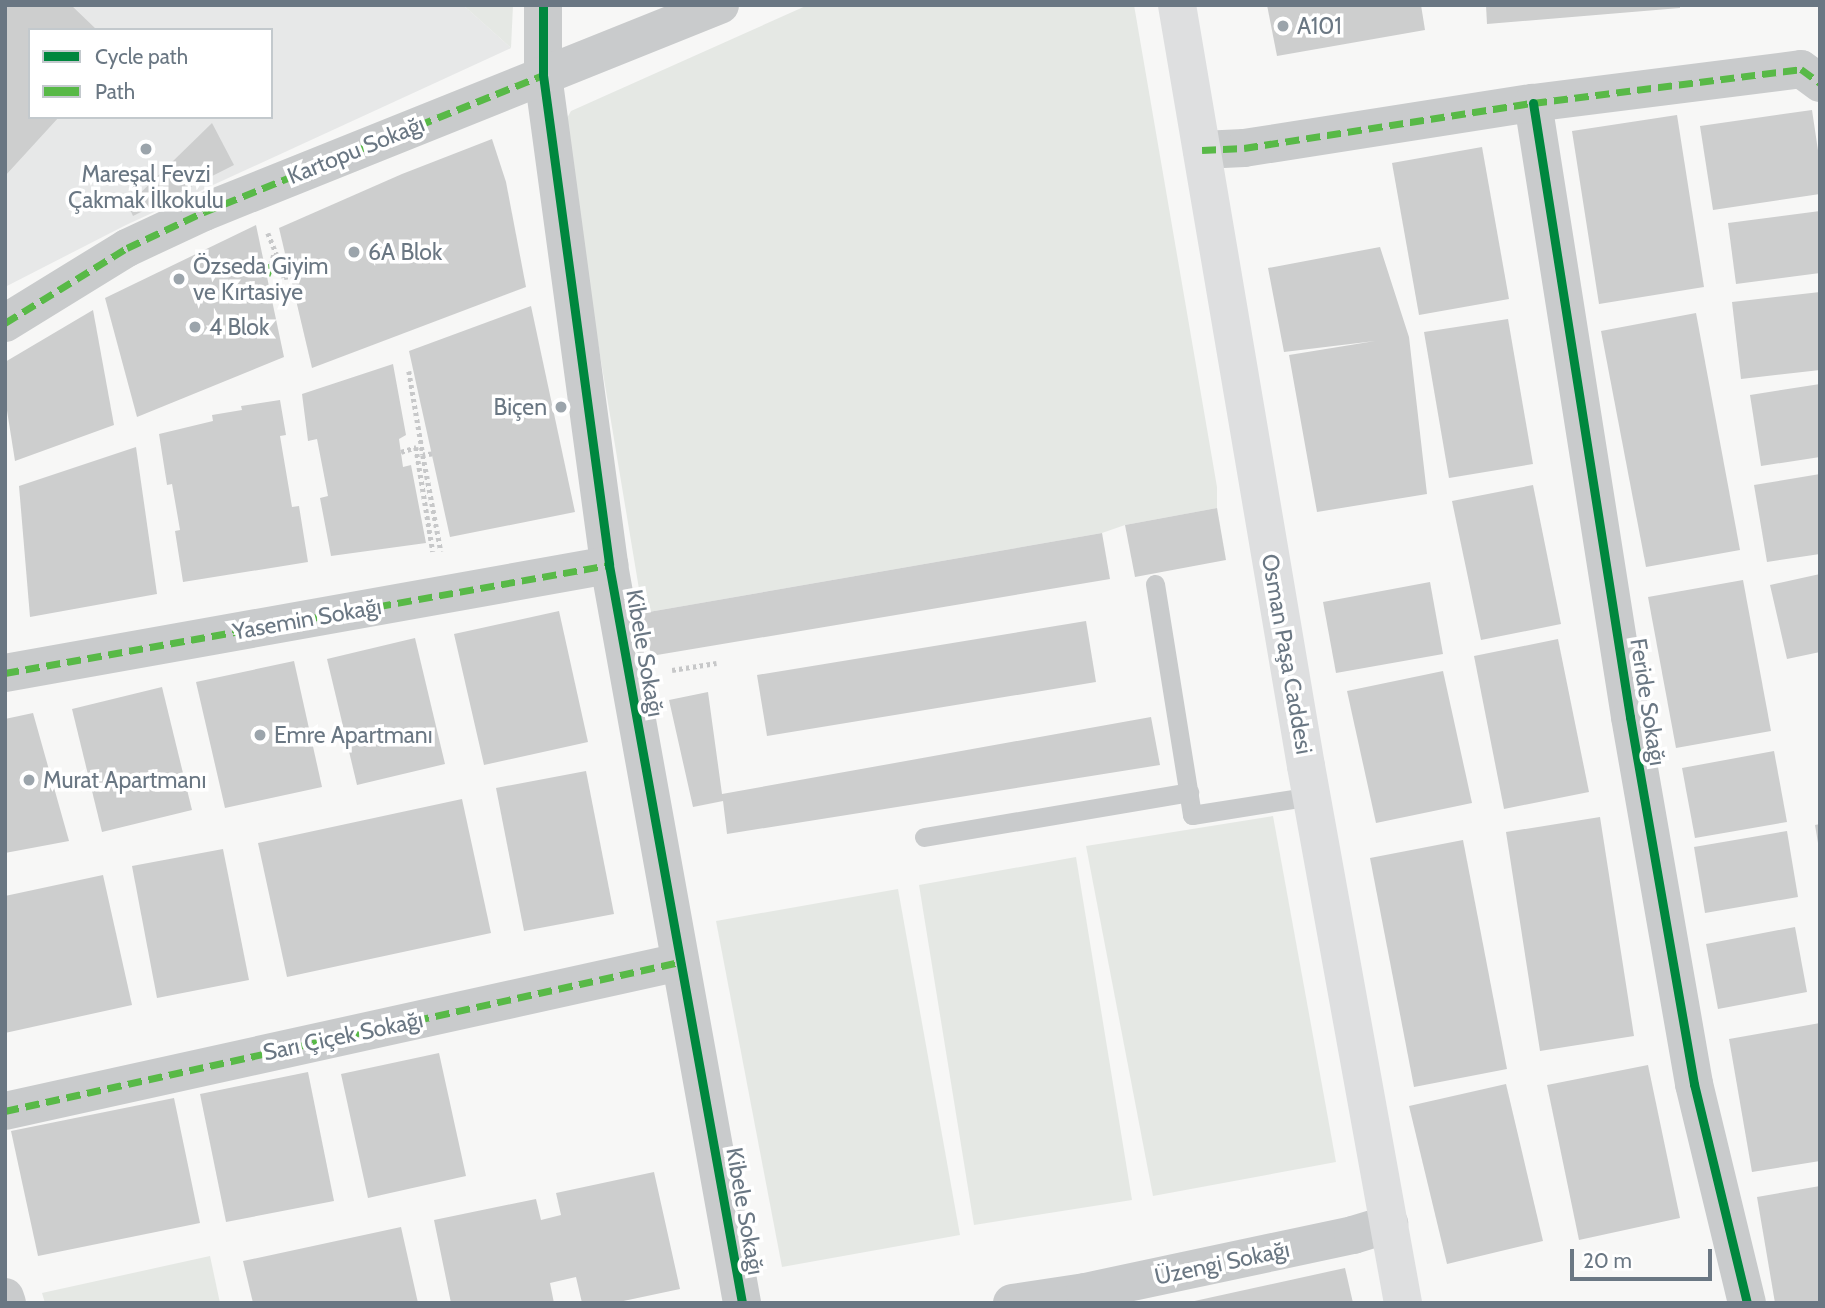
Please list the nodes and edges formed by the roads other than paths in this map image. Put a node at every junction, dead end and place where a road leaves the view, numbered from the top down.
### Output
1 (543, 5) edge
2 (720, 5) edge
3 (1177, 5) edge
4 (543, 75) junction
5 (1820, 83) edge
6 (1533, 103) junction
7 (1202, 150) junction
8 (5, 323) edge
9 (610, 565) junction
10 (1155, 584) dead end
11 (5, 673) edge
12 (1189, 792) junction
13 (1311, 796) junction
14 (924, 837) dead end
15 (680, 962) junction
16 (5, 1111) edge
17 (1389, 1224) junction
18 (5, 1297) edge
19 (1085, 1297) edge
20 (7, 1303) edge
21 (742, 1303) edge
22 (1012, 1303) edge
23 (1403, 1303) edge
24 (1747, 1303) edge

1 - 4 street, Kibele Sokağı
2 - 4 street, Kartopu Sokağı
3 - 7 main road, Osman Paşa Caddesi
4 - 8 street, Kartopu Sokağı
4 - 9 street, Kibele Sokağı
5 - 6 street
6 - 7 street
6 - 24 street, Feride Sokağı
7 - 13 main road, Osman Paşa Caddesi
9 - 11 street, Yasemin Sokağı
9 - 15 street, Kibele Sokağı
10 - 12 lane
12 - 13 lane
12 - 14 lane
13 - 17 main road, Osman Paşa Caddesi
15 - 16 street, Sarı Çiçek Sokağı
15 - 21 street, Kibele Sokağı
17 - 19 street, Üzengi Sokağı
17 - 23 main road, Osman Paşa Caddesi
18 - 20 street
19 - 22 street, Üzengi Sokağı

